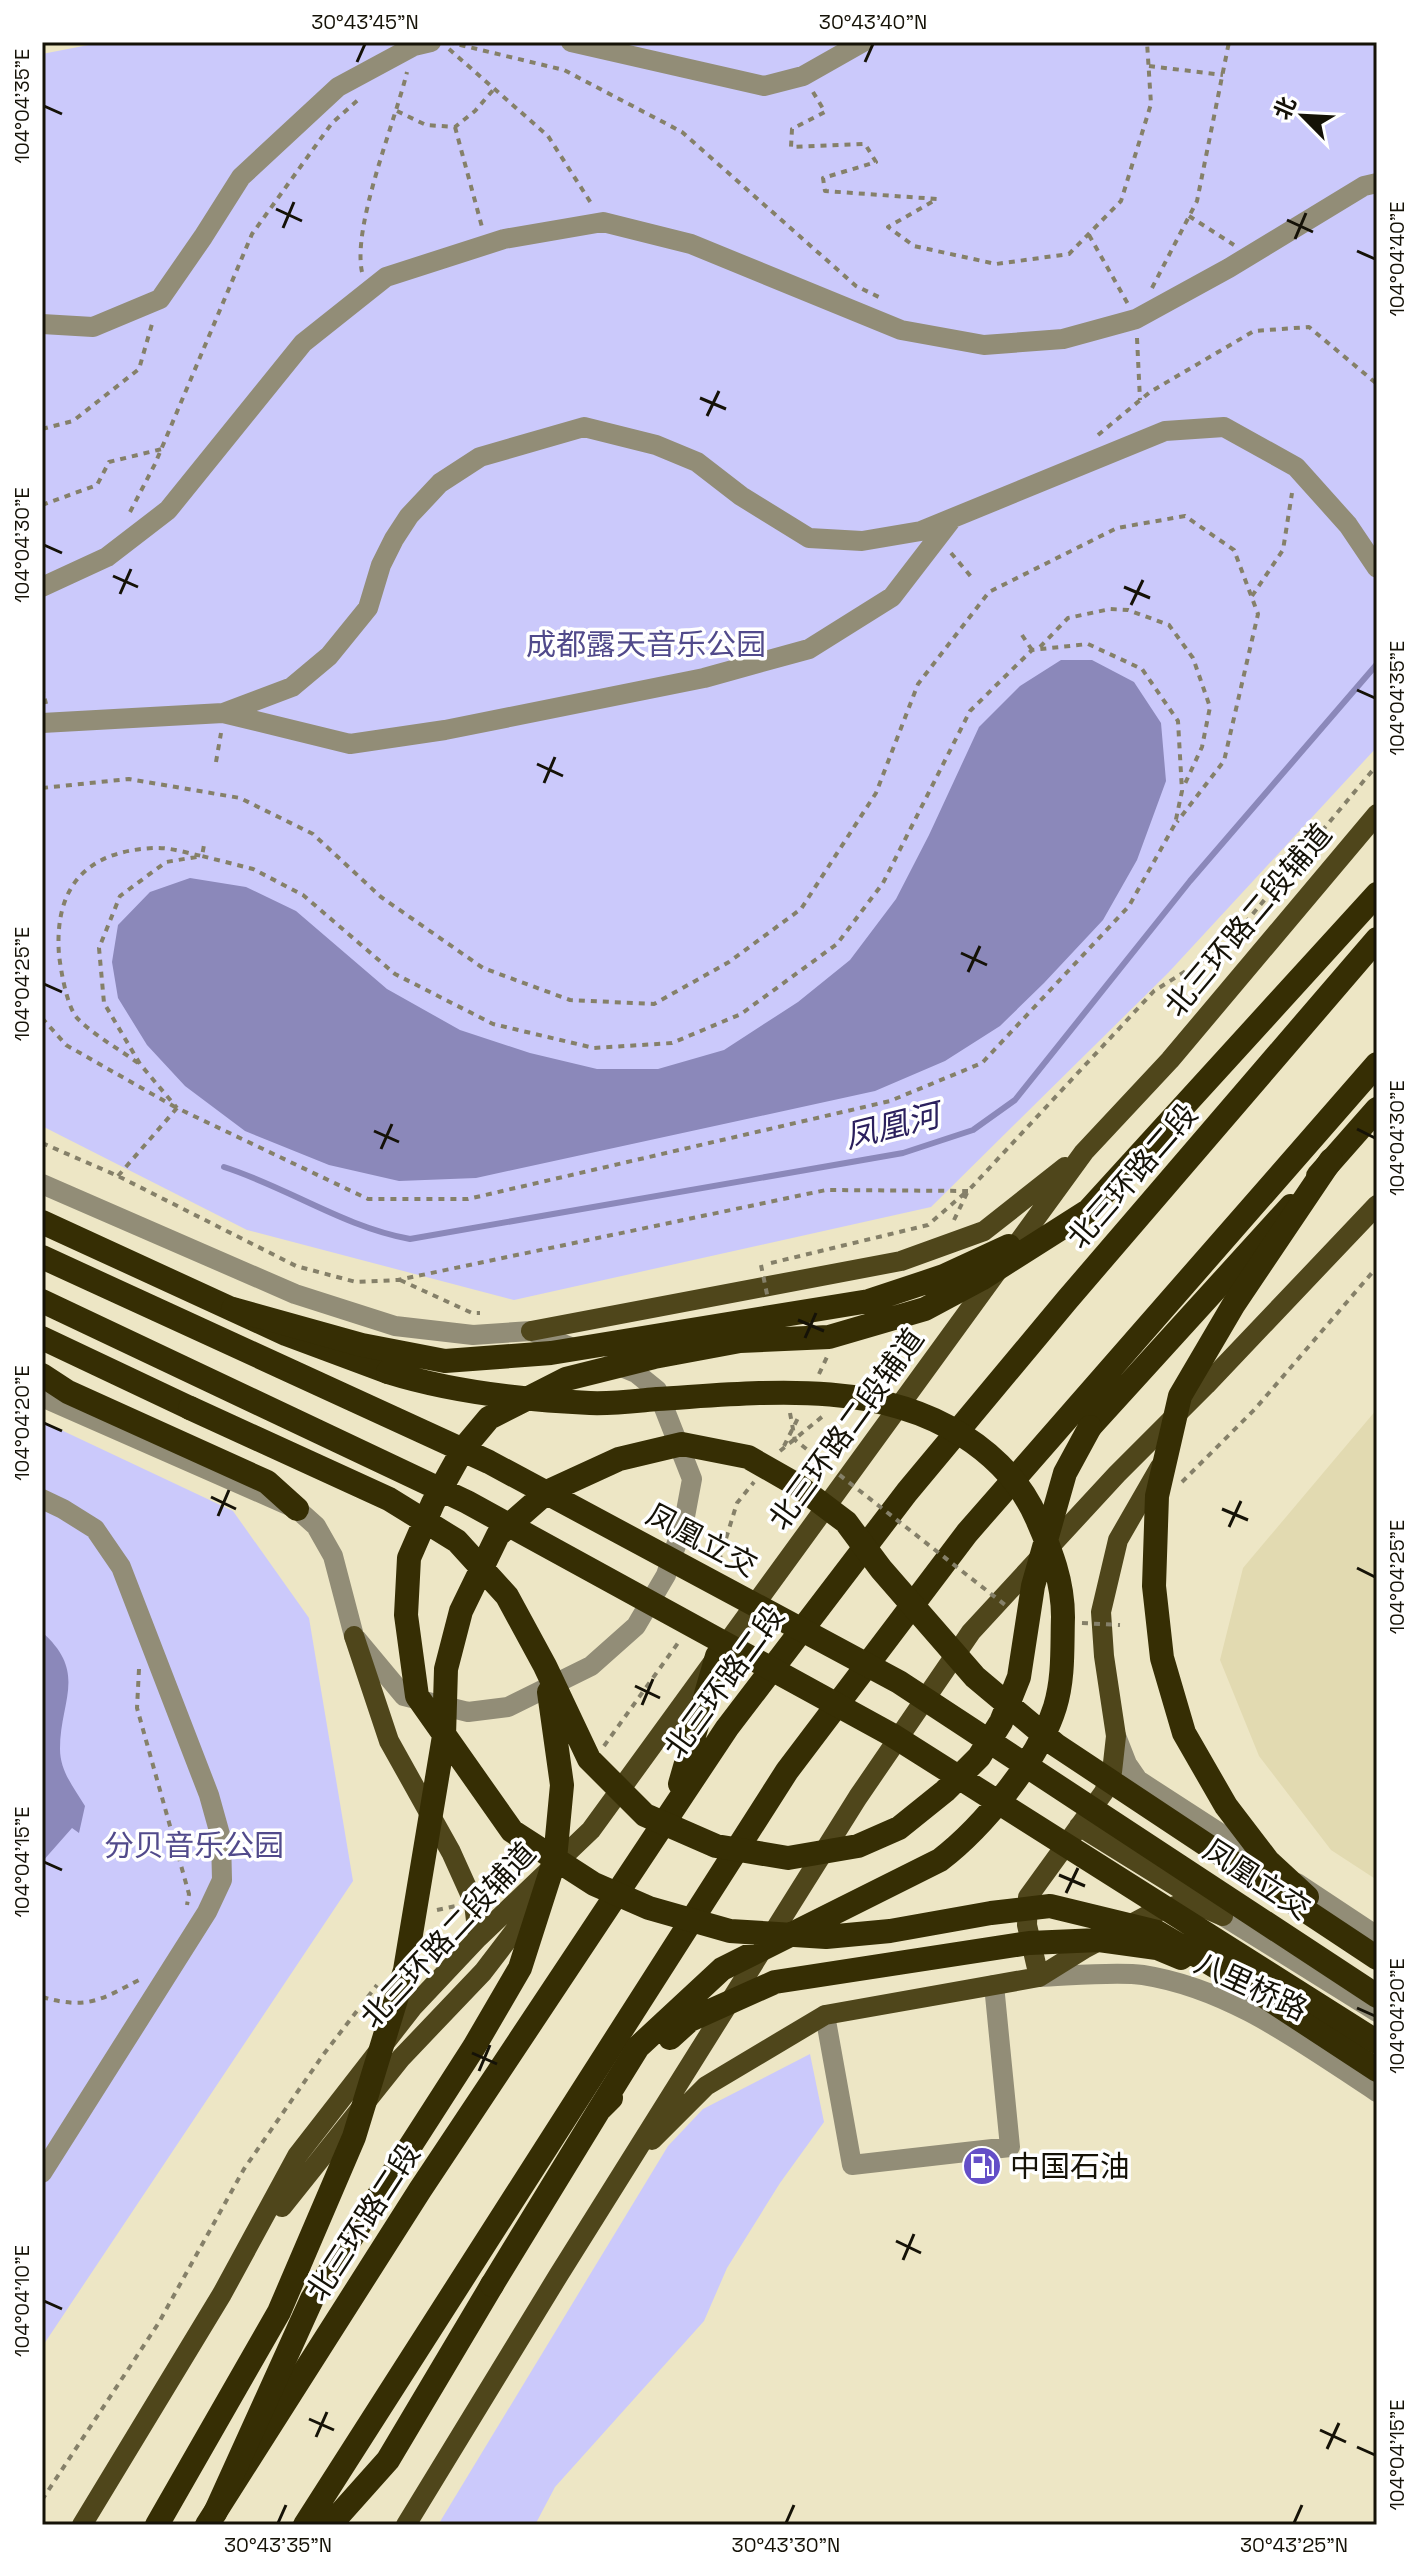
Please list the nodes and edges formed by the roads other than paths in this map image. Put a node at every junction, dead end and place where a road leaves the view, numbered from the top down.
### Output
1 (571, 42) edge
2 (863, 42) edge
3 (422, 44) edge
4 (1377, 183) edge
5 (42, 324) edge
6 (952, 518) junction
7 (1377, 568) edge
8 (42, 587) edge
9 (223, 713) junction
10 (44, 715) edge
11 (1377, 814) edge
12 (1377, 894) edge
13 (1377, 939) edge
14 (1377, 1064) edge
15 (1369, 1118) edge
16 (1084, 1152) junction
17 (1331, 1160) junction
18 (42, 1184) edge
19 (1377, 1205) edge
20 (1088, 1211) junction
21 (42, 1222) edge
22 (42, 1257) edge
23 (42, 1301) edge
24 (233, 1309) junction
25 (531, 1331) junction
26 (42, 1338) edge
27 (42, 1375) edge
28 (1206, 1385) junction
29 (42, 1397) edge
30 (42, 1499) edge
31 (297, 1509) junction
32 (354, 1636) junction
33 (717, 1656) junction
34 (545, 1666) junction
35 (444, 1736) junction
36 (1116, 1736) junction
37 (673, 1809) junction
38 (1079, 1826) junction
39 (591, 1830) junction
40 (1223, 1916) junction
41 (478, 1938) junction
42 (1374, 1948) edge
43 (1039, 1977) junction
44 (994, 1985) junction
45 (1255, 1990) junction
46 (1377, 1996) edge
47 (1377, 2012) edge
48 (825, 2015) junction
49 (1377, 2042) edge
50 (1377, 2070) edge
51 (1377, 2092) edge
52 (599, 2110) junction
53 (626, 2168) junction
54 (42, 2173) edge
55 (222, 2294) junction
56 (211, 2519) edge
57 (82, 2525) edge
58 (157, 2525) edge
59 (305, 2525) edge
60 (330, 2525) edge
61 (406, 2525) edge

1 - 2 street
3 - 5 street
4 - 8 street
6 - 7 street
6 - 9 street
6 - 9 street
9 - 10 street
11 - 16 main road, 北三环路二段辅道
12 - 20 highway, bridge
13 - 37 highway, 北三环路二段
14 - 59 highway
15 - 17 highway
16 - 25 main road
16 - 33 main road, 北三环路二段辅道
17 - 34 highway, bridge
17 - 42 highway, bridge
18 - 25 street
19 - 28 main road
20 - 24 highway, bridge
20 - 35 highway, bridge
21 - 24 highway
22 - 46 highway, 凤凰立交, bridge
23 - 49 highway, bridge
24 - 52 highway, bridge
25 - 32 street
26 - 34 highway, bridge
27 - 31 highway
28 - 36 main road
28 - 53 main road
29 - 31 street
30 - 54 street
31 - 32 street
32 - 41 main road
33 - 37 highway
33 - 39 main road, 北三环路二段辅道
34 - 56 highway, bridge
35 - 42 highway, bridge
35 - 45 highway, bridge
35 - 58 highway, bridge
36 - 38 main road
36 - 42 street
37 - 56 highway, 北三环路二段, bridge
38 - 40 main road
38 - 43 main road
39 - 41 main road, 北三环路二段辅道
39 - 55 main road
40 - 43 main road
40 - 47 street, 八里桥路
41 - 55 main road, 北三环路二段辅道
43 - 44 main road
43 - 51 street, 八里桥路
44 - 48 main road
44 - 48 street
45 - 50 highway
45 - 52 highway, bridge
48 - 53 main road
52 - 60 highway, bridge
53 - 61 main road
55 - 57 main road, 北三环路二段辅道

